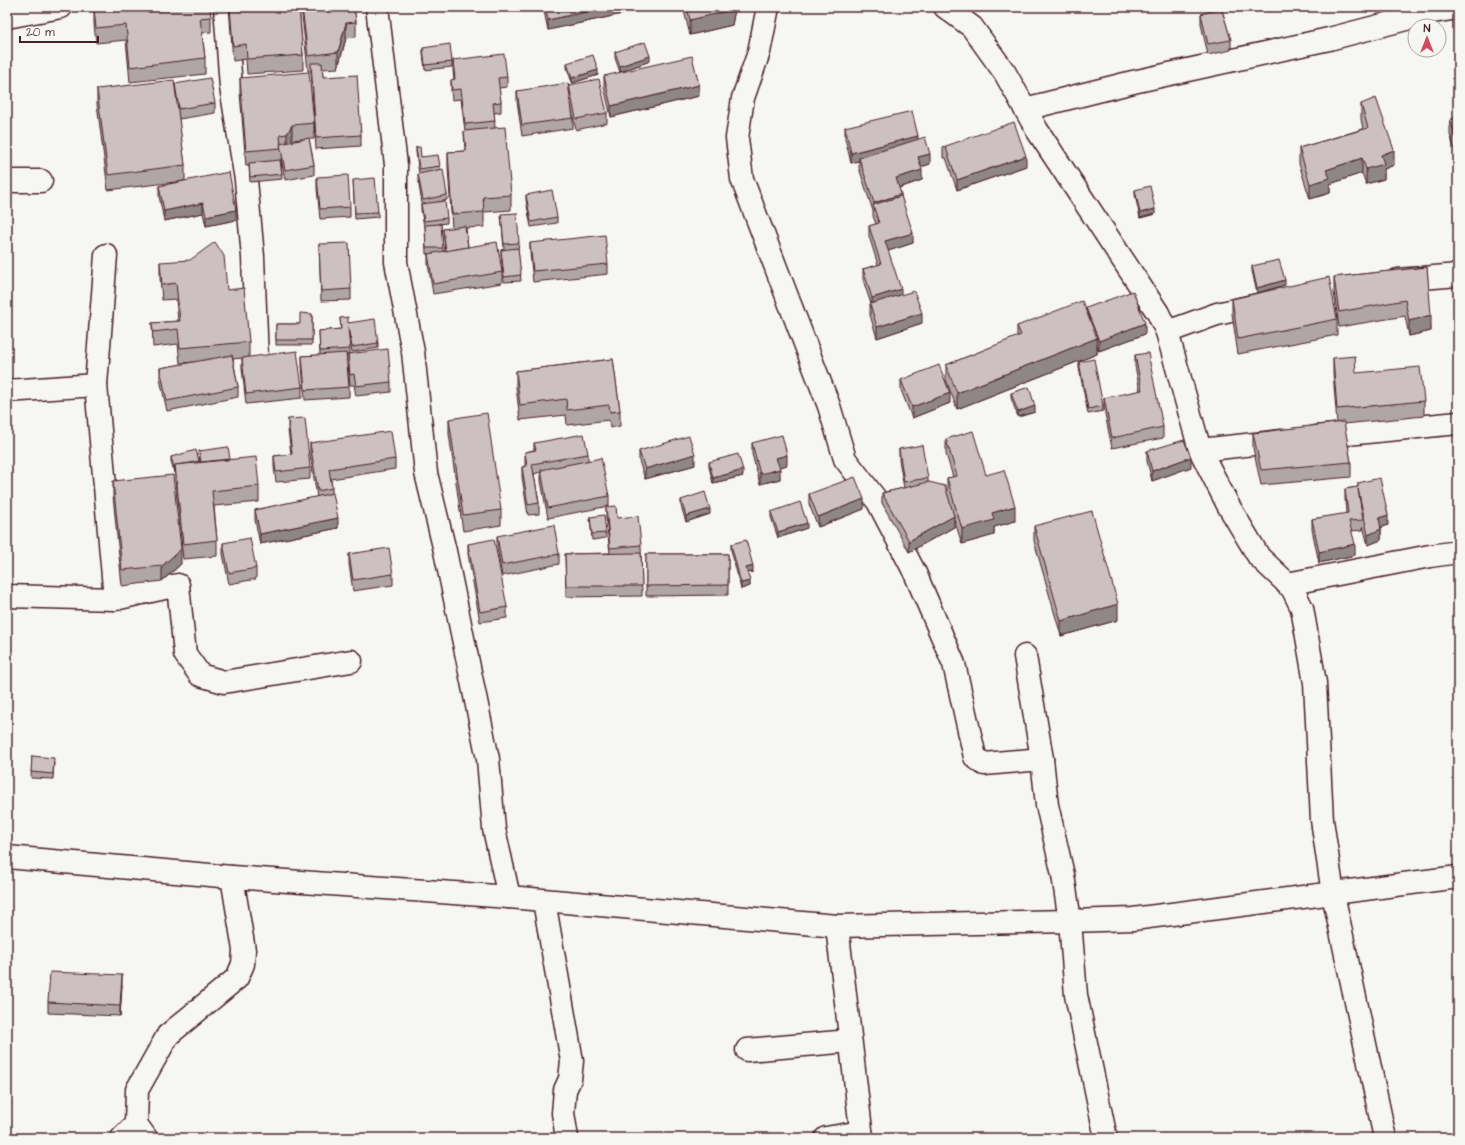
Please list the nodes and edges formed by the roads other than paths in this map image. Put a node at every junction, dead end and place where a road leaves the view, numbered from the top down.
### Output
1 (61, 7) edge
2 (225, 7) edge
3 (378, 7) edge
4 (768, 7) edge
5 (945, 7) edge
6 (1458, 8) edge
7 (7, 17) edge
8 (1025, 109) junction
9 (7, 181) edge
10 (41, 181) dead end
11 (106, 255) dead end
12 (1458, 275) edge
13 (1379, 282) edge
14 (1278, 300) edge
15 (1167, 332) junction
16 (257, 361) edge
17 (96, 385) junction
18 (7, 391) edge
19 (1458, 423) edge
20 (1200, 450) junction
21 (1458, 552) edge
22 (1287, 584) junction
23 (7, 596) edge
24 (115, 598) junction
25 (1025, 656) dead end
26 (351, 661) dead end
27 (1042, 760) junction
28 (7, 857) edge
29 (232, 877) junction
30 (1458, 877) edge
31 (1333, 894) junction
32 (509, 898) junction
33 (544, 901) junction
34 (1070, 921) junction
35 (838, 926) junction
36 (850, 1041) junction
37 (747, 1050) dead end
38 (135, 1133) edge
39 (861, 1135) edge
40 (567, 1138) edge
41 (826, 1138) edge
42 (1106, 1138) edge
43 (1385, 1138) edge

1 - 7 street
2 - 16 street
3 - 32 street
4 - 27 street
5 - 8 street
6 - 8 street
8 - 15 street
9 - 10 street
11 - 17 street
12 - 13 street
14 - 15 street
15 - 20 street
17 - 18 street
17 - 24 street
19 - 20 street
20 - 22 street
21 - 22 street
22 - 31 street
23 - 24 street
24 - 26 street
25 - 27 street
27 - 34 street
28 - 29 street
29 - 32 street
29 - 38 street
30 - 31 street
31 - 34 street
31 - 43 street
32 - 33 street
33 - 35 street
33 - 40 street
34 - 35 street
34 - 42 street
35 - 36 street
36 - 37 street
36 - 39 street
39 - 41 street

